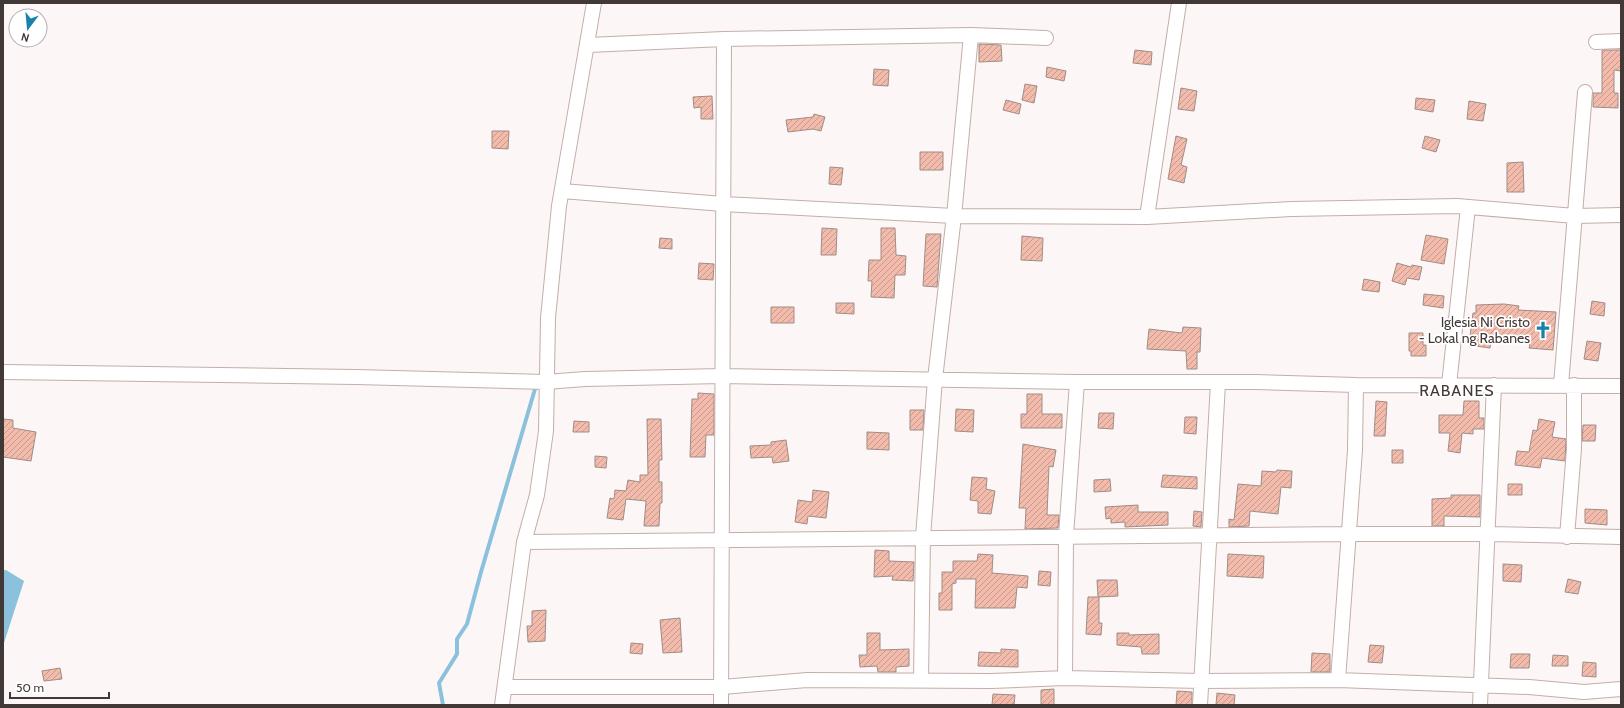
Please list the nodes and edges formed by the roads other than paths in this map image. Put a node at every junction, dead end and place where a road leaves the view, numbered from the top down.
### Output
1 (594, 3) edge
2 (1179, 3) edge
3 (971, 35) junction
4 (1046, 38) dead end
5 (724, 39) junction
6 (1621, 41) edge
7 (1596, 42) dead end
8 (588, 45) junction
9 (1585, 92) dead end
10 (562, 191) junction
11 (723, 204) junction
12 (1468, 207) junction
13 (1621, 215) edge
14 (954, 216) junction
15 (1575, 216) junction
16 (1147, 217) junction
17 (3, 372) edge
18 (721, 376) junction
19 (936, 379) junction
20 (546, 382) junction
21 (1077, 382) junction
22 (1218, 383) junction
23 (1356, 385) junction
24 (1449, 385) junction
25 (1568, 385) junction
26 (1494, 386) junction
27 (1621, 386) edge
28 (1348, 534) junction
29 (1488, 534) junction
30 (1066, 536) junction
31 (1209, 536) junction
32 (1567, 536) junction
33 (923, 537) junction
34 (1621, 537) edge
35 (721, 540) junction
36 (524, 542) junction
37 (1065, 678) junction
38 (921, 680) junction
39 (1338, 680) junction
40 (1201, 681) junction
41 (1482, 685) junction
42 (506, 687) junction
43 (722, 687) junction
44 (1621, 689) edge
45 (502, 705) edge
46 (721, 705) edge
47 (1200, 705) edge
48 (1480, 705) edge

1 - 8 street
2 - 16 street
3 - 4 street
3 - 5 street
3 - 14 street
5 - 8 street
5 - 11 street
6 - 7 street
8 - 10 street
9 - 15 street
10 - 11 street
10 - 20 street
11 - 14 street
11 - 18 street
12 - 15 street
12 - 16 street
12 - 24 street
13 - 15 street
14 - 16 street
14 - 19 street
15 - 25 street
17 - 20 street
18 - 19 street
18 - 20 street
18 - 35 street
19 - 21 street
19 - 33 street
20 - 36 street
21 - 22 street
21 - 30 street
22 - 23 street
22 - 31 street
23 - 24 street
23 - 28 street
24 - 26 street
25 - 26 street
25 - 27 street
25 - 32 street
26 - 29 street
28 - 29 street
28 - 31 street
28 - 39 street
29 - 32 street
29 - 41 street
30 - 31 street
30 - 33 street
30 - 37 street
31 - 40 street
32 - 34 street
33 - 35 street
33 - 38 street
35 - 36 street
35 - 43 street
36 - 42 street
37 - 38 street
37 - 40 street
38 - 43 street
39 - 40 street
39 - 41 street
40 - 47 street
41 - 44 street
41 - 48 street
42 - 43 street
42 - 45 street
43 - 46 street

